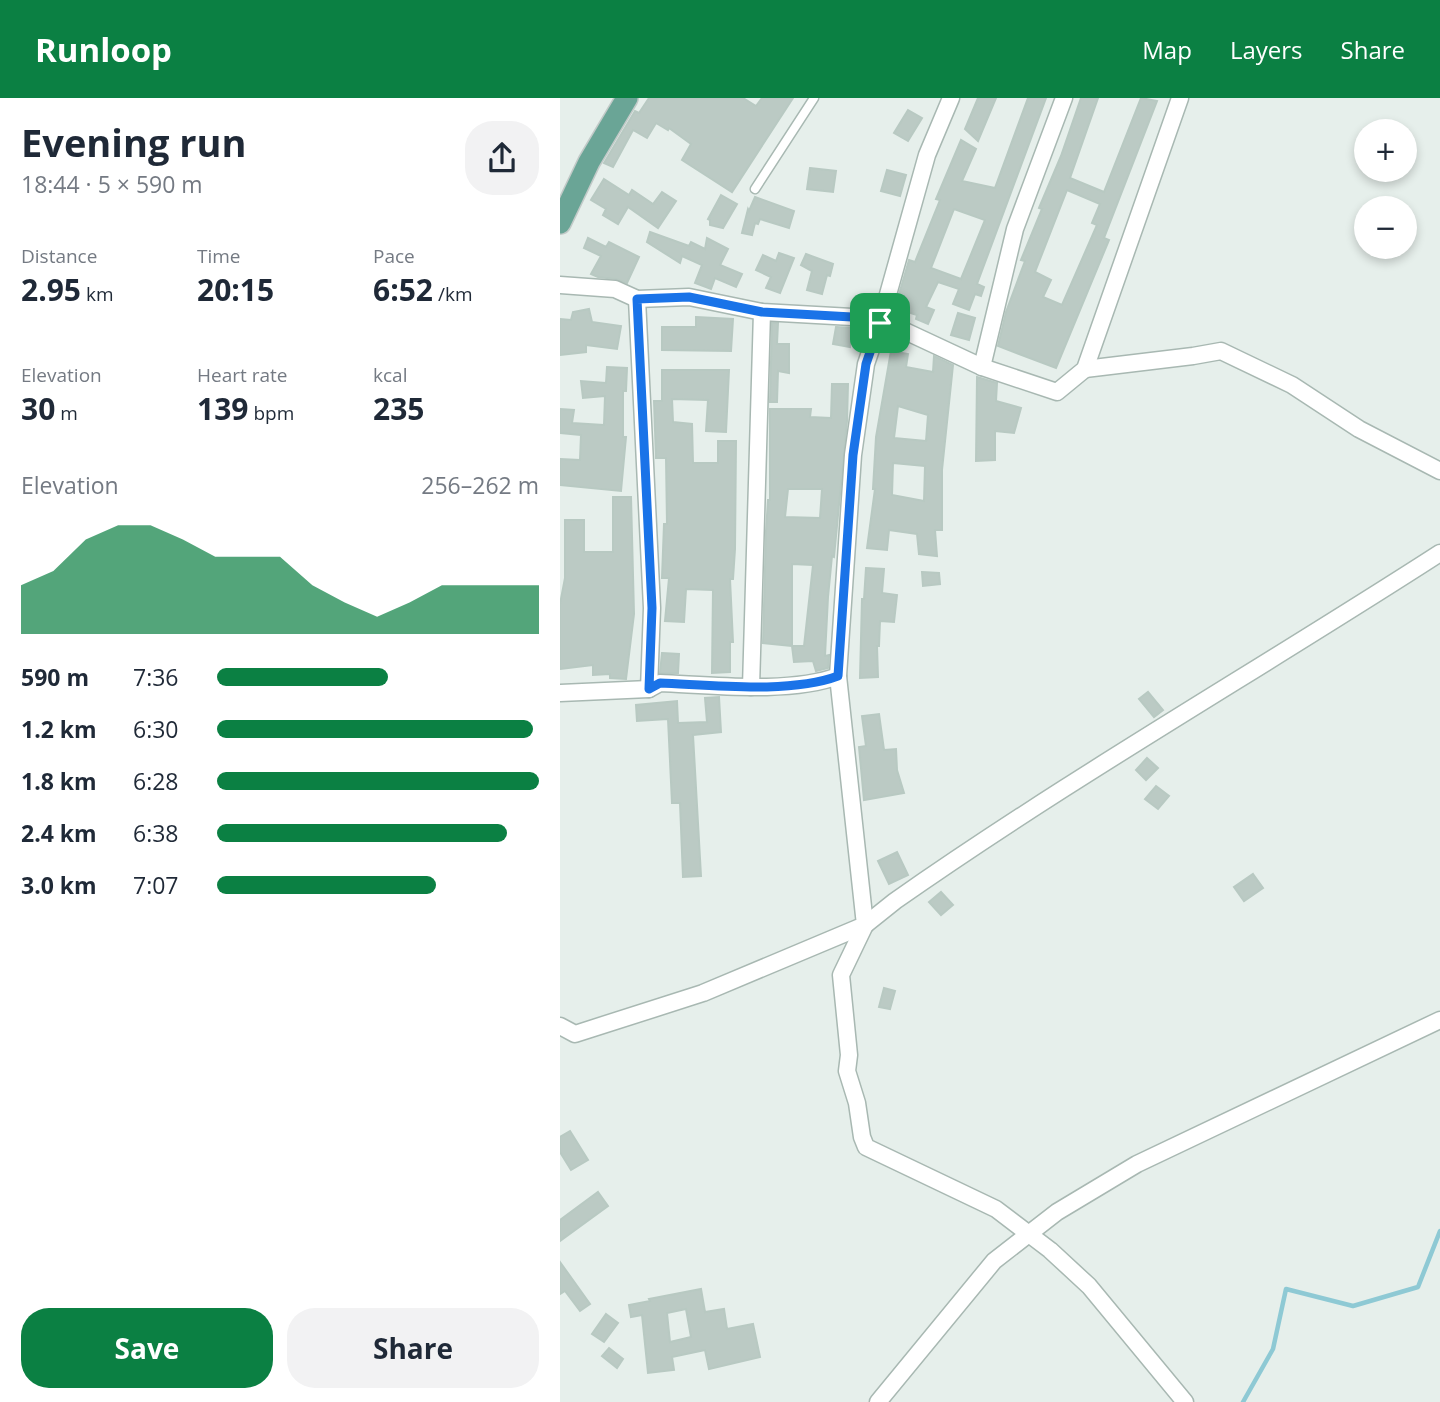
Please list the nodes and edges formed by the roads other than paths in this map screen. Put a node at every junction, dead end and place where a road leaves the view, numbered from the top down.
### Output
1 (627, 98) edge
2 (814, 98) edge
3 (951, 98) edge
4 (1064, 98) edge
5 (1180, 98) edge
6 (755, 189) dead end
7 (560, 223) edge
8 (560, 285) edge
9 (637, 299) junction
10 (762, 312) junction
11 (880, 323) junction
12 (982, 367) junction
13 (1085, 369) junction
14 (1440, 471) edge
15 (1440, 553) edge
16 (838, 676) junction
17 (751, 687) junction
18 (649, 689) junction
19 (560, 693) edge
20 (865, 925) junction
21 (1440, 1020) edge
22 (560, 1026) edge
23 (1027, 1234) junction
24 (878, 1402) edge
25 (1185, 1402) edge

1 - 7 main road
2 - 6 lane
3 - 11 street
4 - 12 street
5 - 13 street
8 - 9 street
9 - 10 street
9 - 18 street
10 - 11 street
10 - 17 street
11 - 12 street
11 - 16 street
12 - 13 street
13 - 14 street
15 - 20 street
16 - 17 street
16 - 20 street
17 - 18 street
18 - 19 street
20 - 22 street
20 - 23 street
21 - 23 street
23 - 24 street
23 - 25 street

